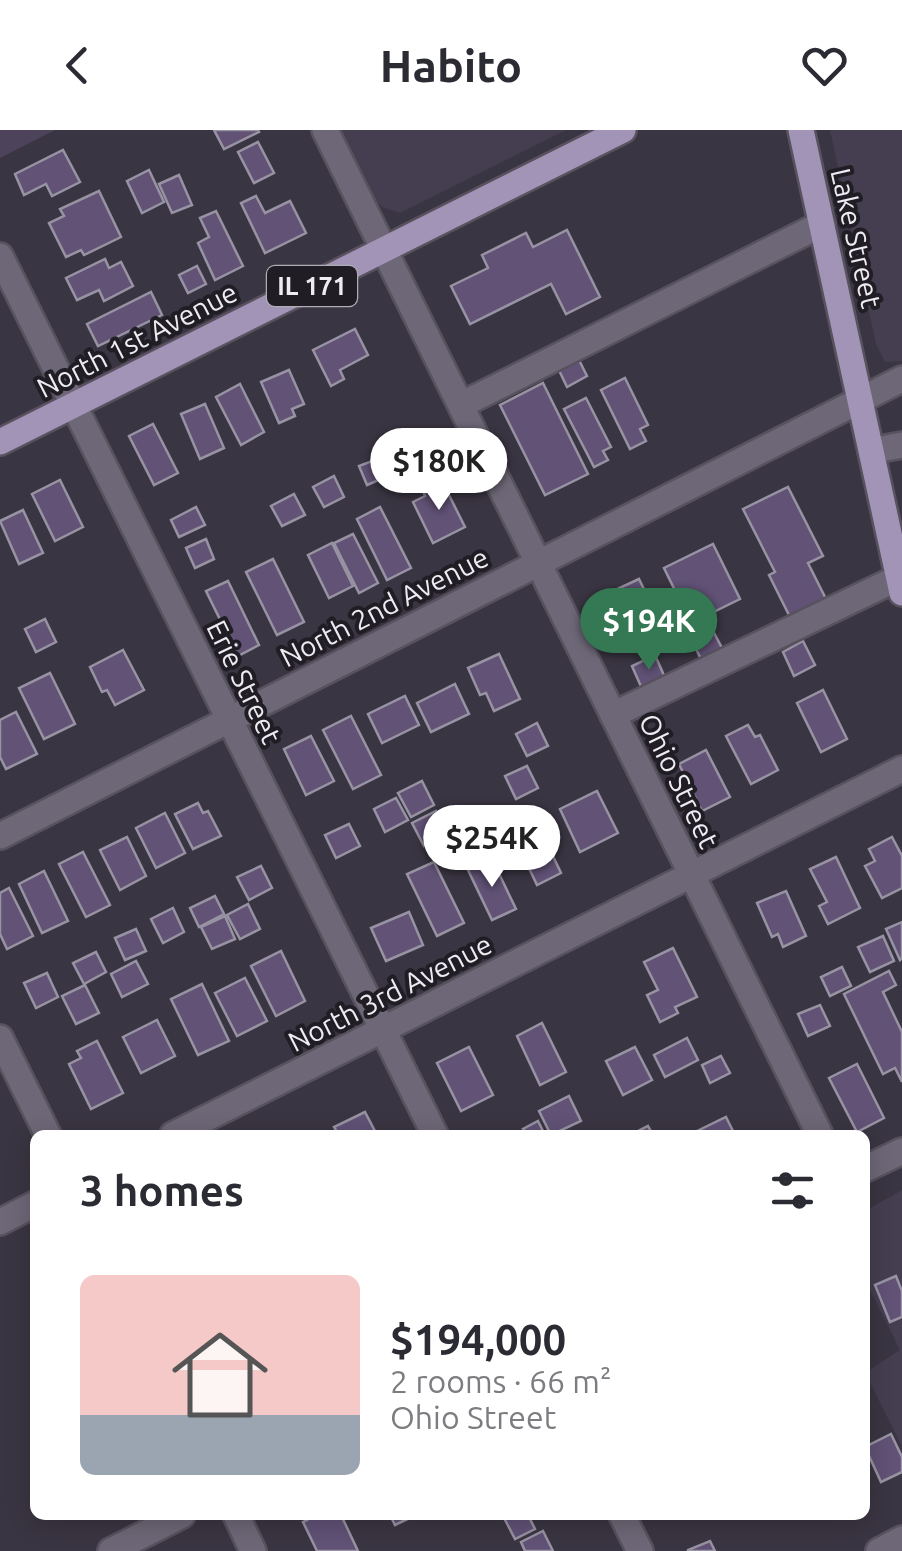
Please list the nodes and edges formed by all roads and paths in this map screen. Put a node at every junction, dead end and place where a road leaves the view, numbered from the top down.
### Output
1 (325, 130) edge
2 (801, 130) edge
3 (607, 134) edge
4 (822, 224) junction
5 (384, 250) junction
6 (0, 256) edge
7 (902, 378) edge
8 (860, 400) junction
9 (461, 404) junction
10 (74, 405) junction
11 (0, 442) edge
12 (902, 445) edge
13 (872, 452) junction
14 (538, 563) junction
15 (901, 582) edge
16 (614, 715) junction
17 (229, 720) junction
18 (902, 769) edge
19 (0, 836) edge
20 (692, 875) junction
21 (382, 1030) junction
22 (0, 1038) edge
23 (46, 1130) edge
24 (183, 1130) edge
25 (432, 1130) edge
26 (818, 1130) edge
27 (902, 1151) edge
28 (870, 1167) edge
29 (30, 1207) edge
30 (0, 1222) edge
31 (172, 1520) edge
32 (238, 1520) edge
33 (624, 1520) edge
34 (902, 1539) edge
35 (111, 1551) edge
36 (254, 1551) edge
37 (640, 1551) edge
38 (879, 1551) edge

1 - 5 street, Ohio Street
2 - 4 main road, Lake Street
3 - 5 main road, North 1st Avenue / IL 171
4 - 8 main road, Lake Street
4 - 9 street
5 - 9 street, Ohio Street
5 - 10 main road, North 1st Avenue / IL 171
6 - 10 street, Erie Street
7 - 8 street, North 2nd Avenue
8 - 13 main road, Lake Street
8 - 14 street, North 2nd Avenue
9 - 14 street, Ohio Street
10 - 11 main road, North 1st Avenue / IL 171
10 - 17 street, Erie Street
12 - 13 street
13 - 15 main road, Lake Street
14 - 16 street, Ohio Street
14 - 17 street, North 2nd Avenue
15 - 16 street
16 - 20 street, Ohio Street
17 - 19 street, North 2nd Avenue
17 - 21 street, Erie Street
18 - 20 street, North 3rd Avenue
20 - 21 street, North 3rd Avenue
20 - 26 street, Ohio Street
21 - 24 street, North 3rd Avenue
21 - 25 street, Erie Street
22 - 23 street
27 - 28 street
29 - 30 street
31 - 35 street
32 - 36 street
33 - 37 street
34 - 38 street

